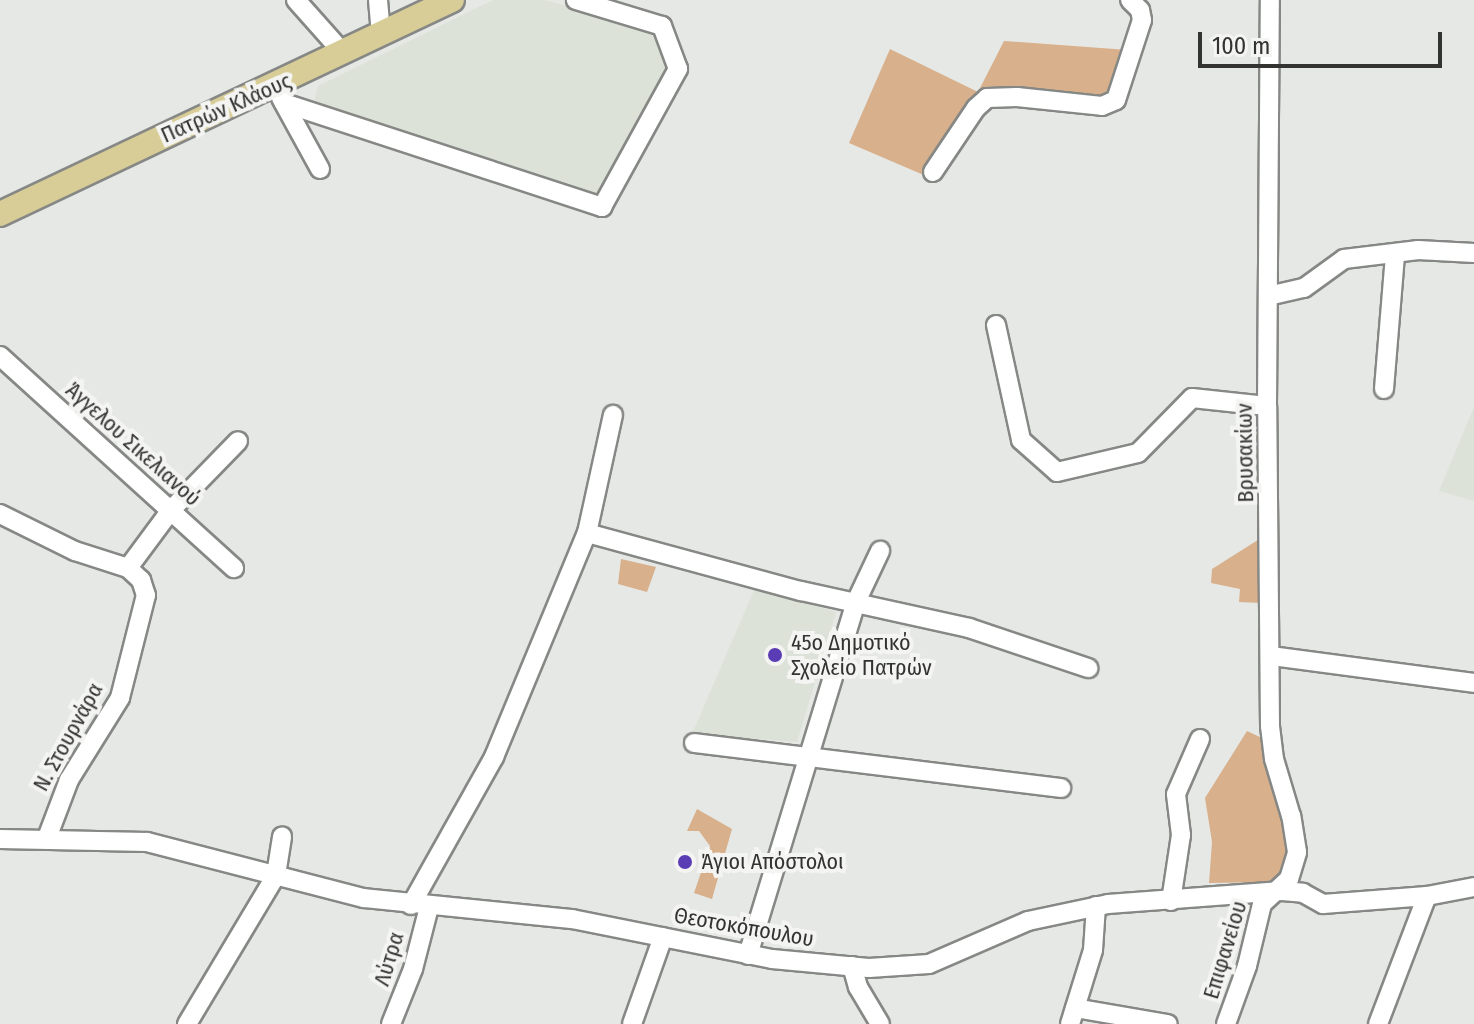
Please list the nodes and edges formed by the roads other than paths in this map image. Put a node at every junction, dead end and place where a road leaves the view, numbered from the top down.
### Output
1 (296, 0) edge
2 (378, 0) edge
3 (452, 0) edge
4 (576, 0) edge
5 (1130, 0) edge
6 (1270, 0) edge
7 (381, 35) junction
8 (343, 53) junction
9 (280, 95) junction
10 (320, 169) dead end
11 (933, 172) dead end
12 (0, 214) edge
13 (1474, 253) edge
14 (1395, 255) junction
15 (1268, 296) junction
16 (996, 325) dead end
17 (0, 356) edge
18 (1384, 389) dead end
19 (1267, 406) junction
20 (613, 415) dead end
21 (238, 441) dead end
22 (171, 510) junction
23 (0, 514) edge
24 (587, 533) junction
25 (880, 551) dead end
26 (128, 568) junction
27 (234, 568) dead end
28 (855, 604) junction
29 (1272, 656) junction
30 (1088, 668) dead end
31 (1474, 683) edge
32 (1200, 739) dead end
33 (694, 743) dead end
34 (809, 756) junction
35 (1061, 788) dead end
36 (282, 836) dead end
37 (47, 838) junction
38 (0, 839) edge
39 (276, 875) junction
40 (1474, 887) edge
41 (1272, 892) junction
42 (1427, 896) junction
43 (1171, 901) junction
44 (420, 906) junction
45 (1096, 906) junction
46 (663, 937) junction
47 (748, 955) junction
48 (852, 966) junction
49 (1072, 1016) edge
50 (1112, 1020) edge
51 (187, 1024) edge
52 (391, 1024) edge
53 (632, 1024) edge
54 (880, 1024) edge
55 (1168, 1024) edge
56 (1226, 1024) edge
57 (1378, 1024) edge

1 - 8 street
2 - 7 street
3 - 7 main road, Πατρών Κλάους
4 - 9 street
5 - 11 street
6 - 15 street, Βρυσακίων
7 - 8 main road, Πατρών Κλάους
8 - 9 main road, Πατρών Κλάους
9 - 10 street
9 - 12 main road, Πατρών Κλάους
13 - 14 street
14 - 15 street
14 - 18 street
15 - 19 street, Βρυσακίων
16 - 19 street
17 - 22 street, Άγγελου Σικελιανού
19 - 29 street, Βρυσακίων
20 - 24 street, Λύτρα
21 - 22 street
22 - 26 street
22 - 27 street, Άγγελου Σικελιανού
23 - 26 street
24 - 28 street
24 - 44 street, Λύτρα
25 - 28 street
26 - 37 street, N. Στουρνάρα
28 - 30 street
28 - 34 street
29 - 31 street
29 - 41 street, Βρυσακίων
32 - 43 street
33 - 34 street
34 - 35 street
34 - 47 street
36 - 39 street
37 - 38 street, Θεοτοκόπουλου
37 - 39 street, Θεοτοκόπουλου
39 - 44 street, Θεοτοκόπουλου
39 - 51 street
40 - 42 street, Θεοτοκόπουλου
41 - 42 street, Θεοτοκόπουλου
41 - 43 street, Θεοτοκόπουλου
41 - 56 street, Επιφανείου
42 - 57 street
43 - 45 street, Θεοτοκόπουλου
44 - 46 street, Θεοτοκόπουλου
44 - 52 street, Λύτρα
45 - 48 street, Θεοτοκόπουλου
45 - 49 street
46 - 47 street, Θεοτοκόπουλου
46 - 53 street
47 - 48 street, Θεοτοκόπουλου
48 - 54 street
49 - 50 street
50 - 55 street

